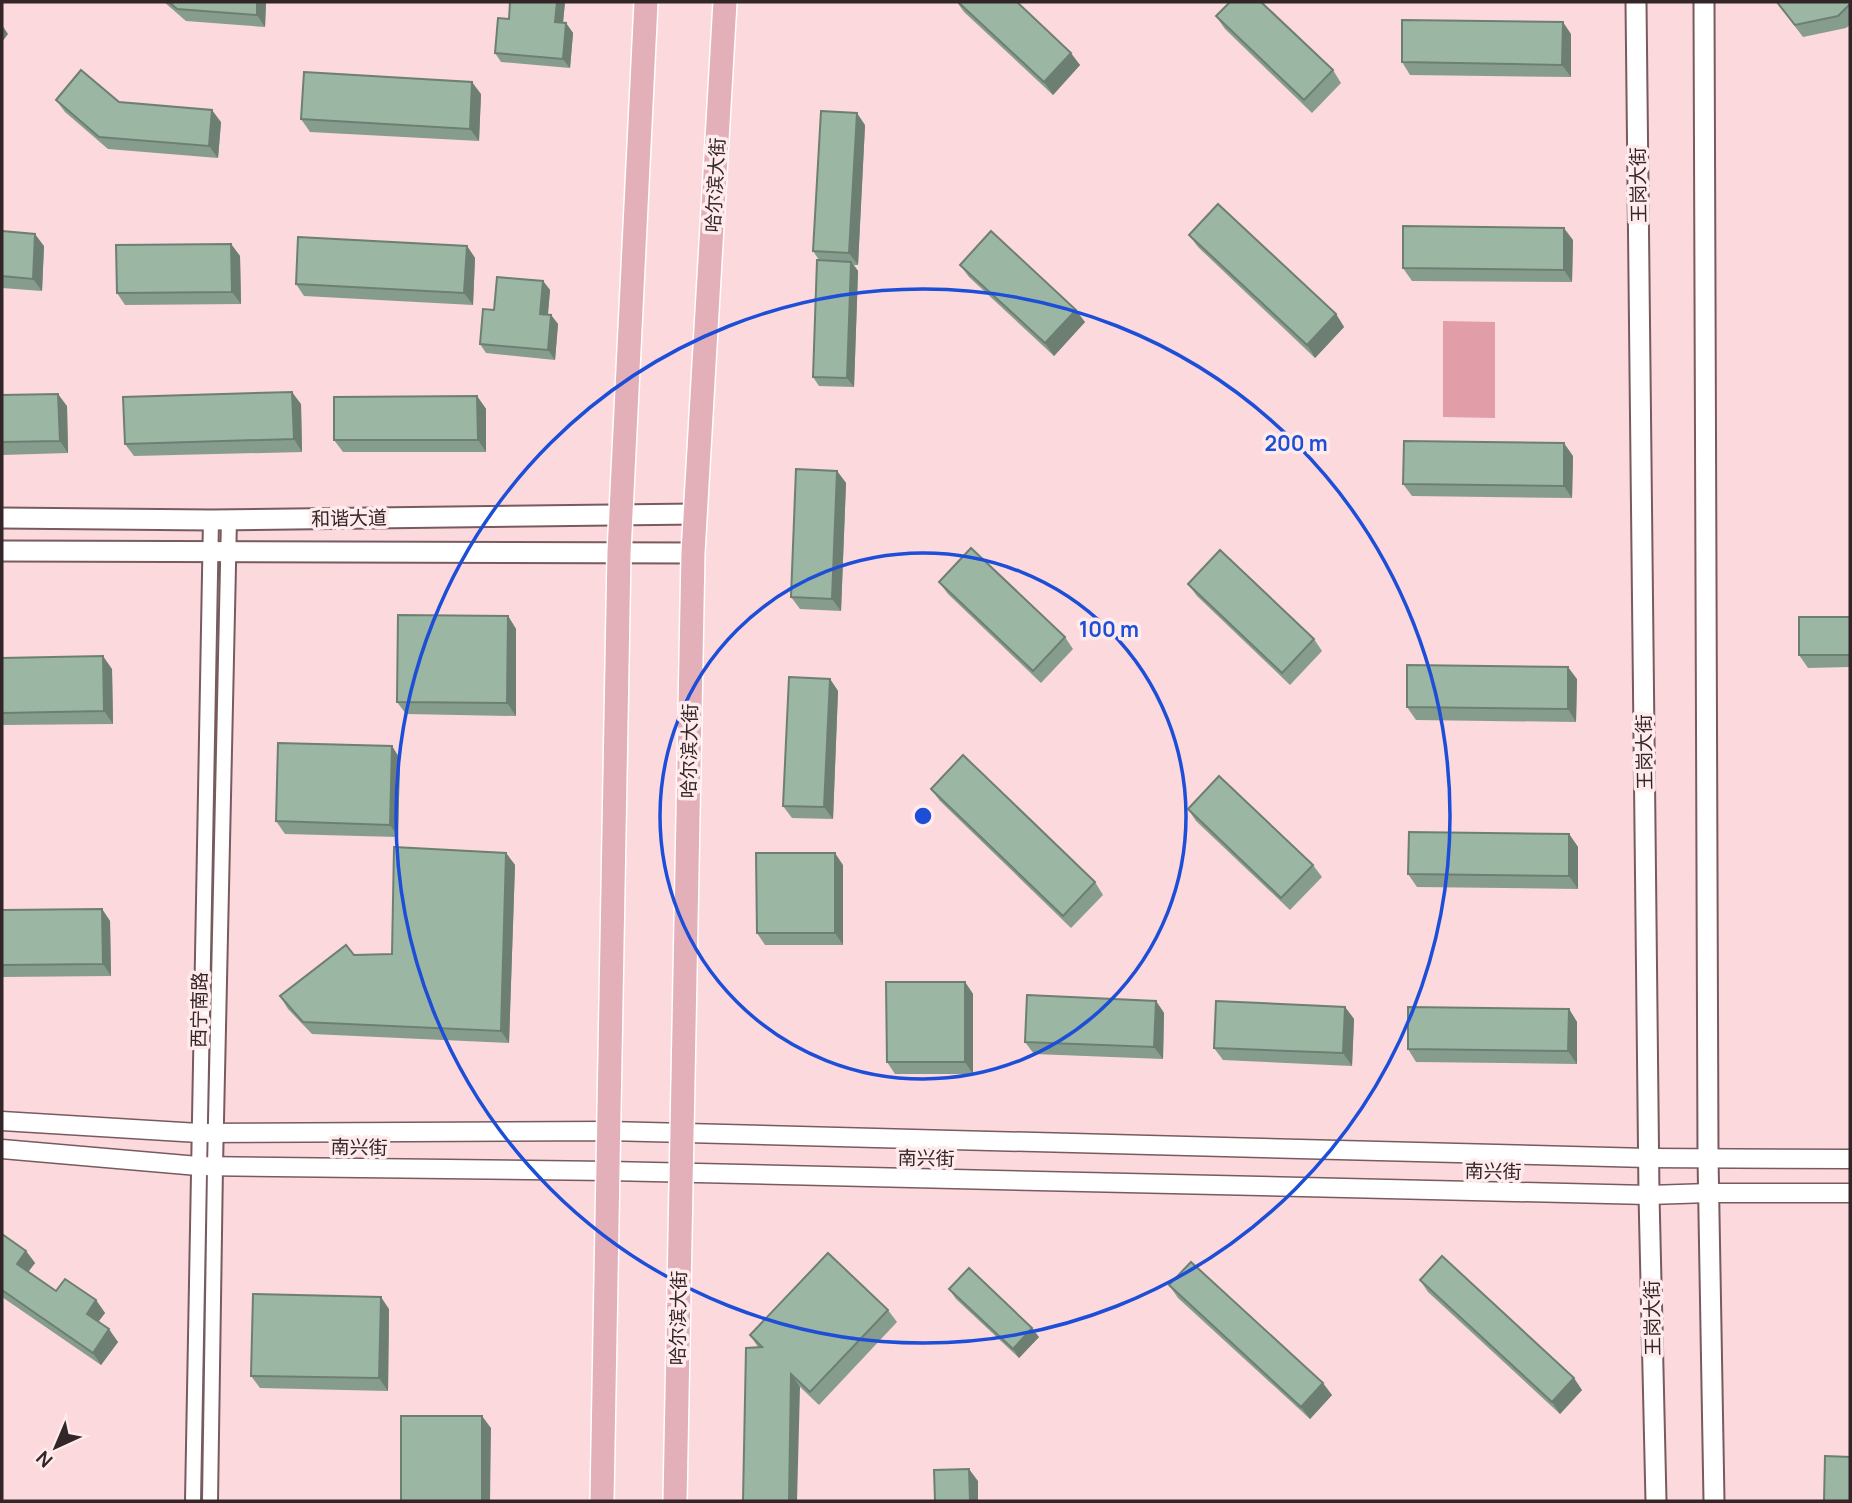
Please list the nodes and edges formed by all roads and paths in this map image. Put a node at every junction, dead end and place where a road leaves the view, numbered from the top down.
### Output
1 (646, 2) edge
2 (725, 2) edge
3 (1636, 2) edge
4 (1704, 2) edge
5 (621, 514) junction
6 (696, 514) junction
7 (2, 518) edge
8 (220, 519) junction
9 (2, 551) edge
10 (219, 551) junction
11 (620, 553) junction
12 (693, 553) junction
13 (2, 1121) edge
14 (608, 1131) junction
15 (208, 1133) junction
16 (682, 1133) junction
17 (2, 1149) edge
18 (1708, 1157) junction
19 (1648, 1158) junction
20 (1850, 1159) edge
21 (207, 1166) junction
22 (609, 1171) junction
23 (680, 1173) junction
24 (1710, 1193) junction
25 (1850, 1193) edge
26 (1649, 1195) junction
27 (193, 1501) edge
28 (210, 1501) edge
29 (602, 1501) edge
30 (675, 1501) edge
31 (1656, 1501) edge
32 (1714, 1501) edge

1 - 5 main road
2 - 6 main road, 哈尔滨大街
3 - 19 main road, 王岗大街
4 - 18 main road
5 - 6 main road, 和谐大道
5 - 8 main road, 和谐大道
5 - 11 main road
6 - 12 main road, 哈尔滨大街
7 - 8 main road, 和谐大道
8 - 10 street, 西宁南路
9 - 10 main road, 和谐大道
10 - 11 main road, 和谐大道
10 - 15 street, 西宁南路
11 - 12 main road, 和谐大道
11 - 14 main road
12 - 16 main road, 哈尔滨大街
13 - 15 street, 南兴街
14 - 15 street, 南兴街
14 - 16 street, 南兴街
14 - 22 main road
15 - 21 street, 西宁南路
16 - 19 street, 南兴街
16 - 23 main road, 哈尔滨大街
17 - 21 street, 南兴街
18 - 19 street, 南兴街
18 - 20 street, 南兴街
18 - 24 main road
19 - 26 main road, 王岗大街
21 - 22 street, 南兴街
21 - 27 street, 西宁南路
21 - 28 street, 西宁南路
22 - 23 street, 南兴街
22 - 29 main road
23 - 26 street, 南兴街
23 - 30 main road, 哈尔滨大街
24 - 25 street, 南兴街
24 - 26 street, 南兴街
24 - 32 main road
26 - 31 main road, 王岗大街

